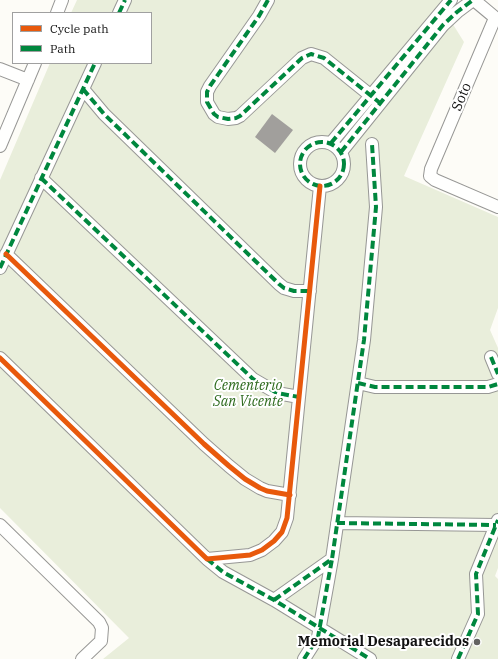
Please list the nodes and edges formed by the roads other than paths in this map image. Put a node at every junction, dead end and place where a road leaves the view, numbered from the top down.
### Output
1 (62, 0) edge
2 (125, 0) edge
3 (268, 0) edge
4 (451, 0) edge
5 (473, 0) edge
6 (56, 12) edge
7 (119, 12) edge
8 (497, 19) edge
9 (35, 64) edge
10 (95, 64) edge
11 (0, 69) edge
12 (28, 80) junction
13 (83, 89) junction
14 (370, 95) junction
15 (380, 104) junction
16 (331, 143) junction
17 (372, 144) dead end
18 (0, 146) edge
19 (341, 152) junction
20 (41, 178) junction
21 (320, 186) junction
22 (498, 207) edge
23 (6, 254) junction
24 (0, 268) edge
25 (310, 291) junction
26 (490, 357) dead end
27 (0, 358) edge
28 (498, 374) edge
29 (358, 383) junction
30 (498, 384) edge
31 (300, 397) junction
32 (290, 495) junction
33 (497, 522) edge
34 (337, 523) junction
35 (0, 524) edge
36 (207, 559) junction
37 (332, 559) junction
38 (274, 600) junction
39 (320, 628) junction
40 (82, 659) edge
41 (304, 659) edge
42 (370, 659) edge
43 (458, 659) edge

1 - 6 street
2 - 7 street
3 - 14 street
4 - 14 street
5 - 8 street
5 - 15 street
8 - 22 street, Soto
9 - 12 street
10 - 13 street
11 - 12 street
12 - 18 street
13 - 20 street
13 - 25 street
14 - 15 street
14 - 16 street
15 - 19 street
16 - 19 street
16 - 21 street
17 - 29 street
19 - 21 street
20 - 23 street
20 - 31 street
21 - 25 street
23 - 24 street
23 - 32 street
25 - 31 street
26 - 28 street
27 - 36 street
29 - 30 street
29 - 34 street
31 - 32 street
32 - 36 street
33 - 34 street
33 - 43 street
34 - 37 street
35 - 40 street
36 - 38 street
37 - 38 street
37 - 39 street
38 - 39 street
39 - 41 street
39 - 42 street

